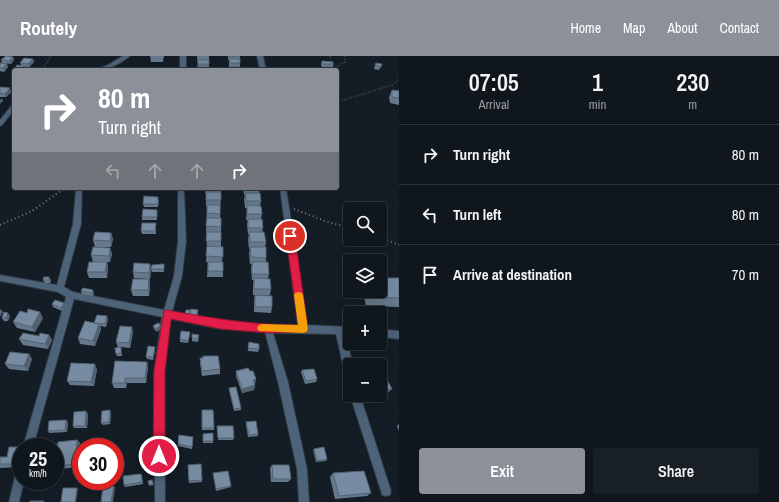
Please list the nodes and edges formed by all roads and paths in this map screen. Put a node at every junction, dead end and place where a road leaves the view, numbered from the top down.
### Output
1 (51, 56) edge
2 (114, 56) edge
3 (127, 56) edge
4 (183, 56) edge
5 (260, 56) edge
6 (330, 56) edge
7 (345, 56) edge
8 (43, 68) edge
9 (110, 68) edge
10 (182, 68) edge
11 (263, 68) edge
12 (399, 79) edge
13 (339, 101) edge
14 (12, 109) edge
15 (0, 124) edge
16 (62, 190) edge
17 (79, 190) edge
18 (181, 190) edge
19 (283, 190) edge
20 (286, 205) junction
21 (0, 225) edge
22 (343, 226) edge
23 (387, 240) edge
24 (399, 245) edge
25 (0, 278) edge
26 (60, 289) junction
27 (71, 294) junction
28 (167, 314) junction
29 (268, 329) junction
30 (303, 329) junction
31 (340, 330) junction
32 (343, 330) edge
33 (387, 334) edge
34 (399, 335) edge
35 (346, 358) edge
36 (356, 402) edge
37 (31, 438) edge
38 (17, 490) edge
39 (386, 491) dead end
40 (14, 502) edge
41 (160, 502) edge
42 (304, 502) edge

1 - 8 path
2 - 9 street
3 - 9 street
4 - 10 street
5 - 11 street
6 - 7 path
12 - 13 path
14 - 15 street
16 - 21 path
17 - 26 street
18 - 28 street
19 - 20 street
20 - 22 path
20 - 30 street
23 - 24 path
25 - 26 street
26 - 27 street
27 - 28 street
27 - 37 street
28 - 29 street
28 - 41 street
29 - 30 street
29 - 42 street
30 - 31 street
31 - 32 street
31 - 35 street
33 - 34 street
36 - 39 street
38 - 40 street

